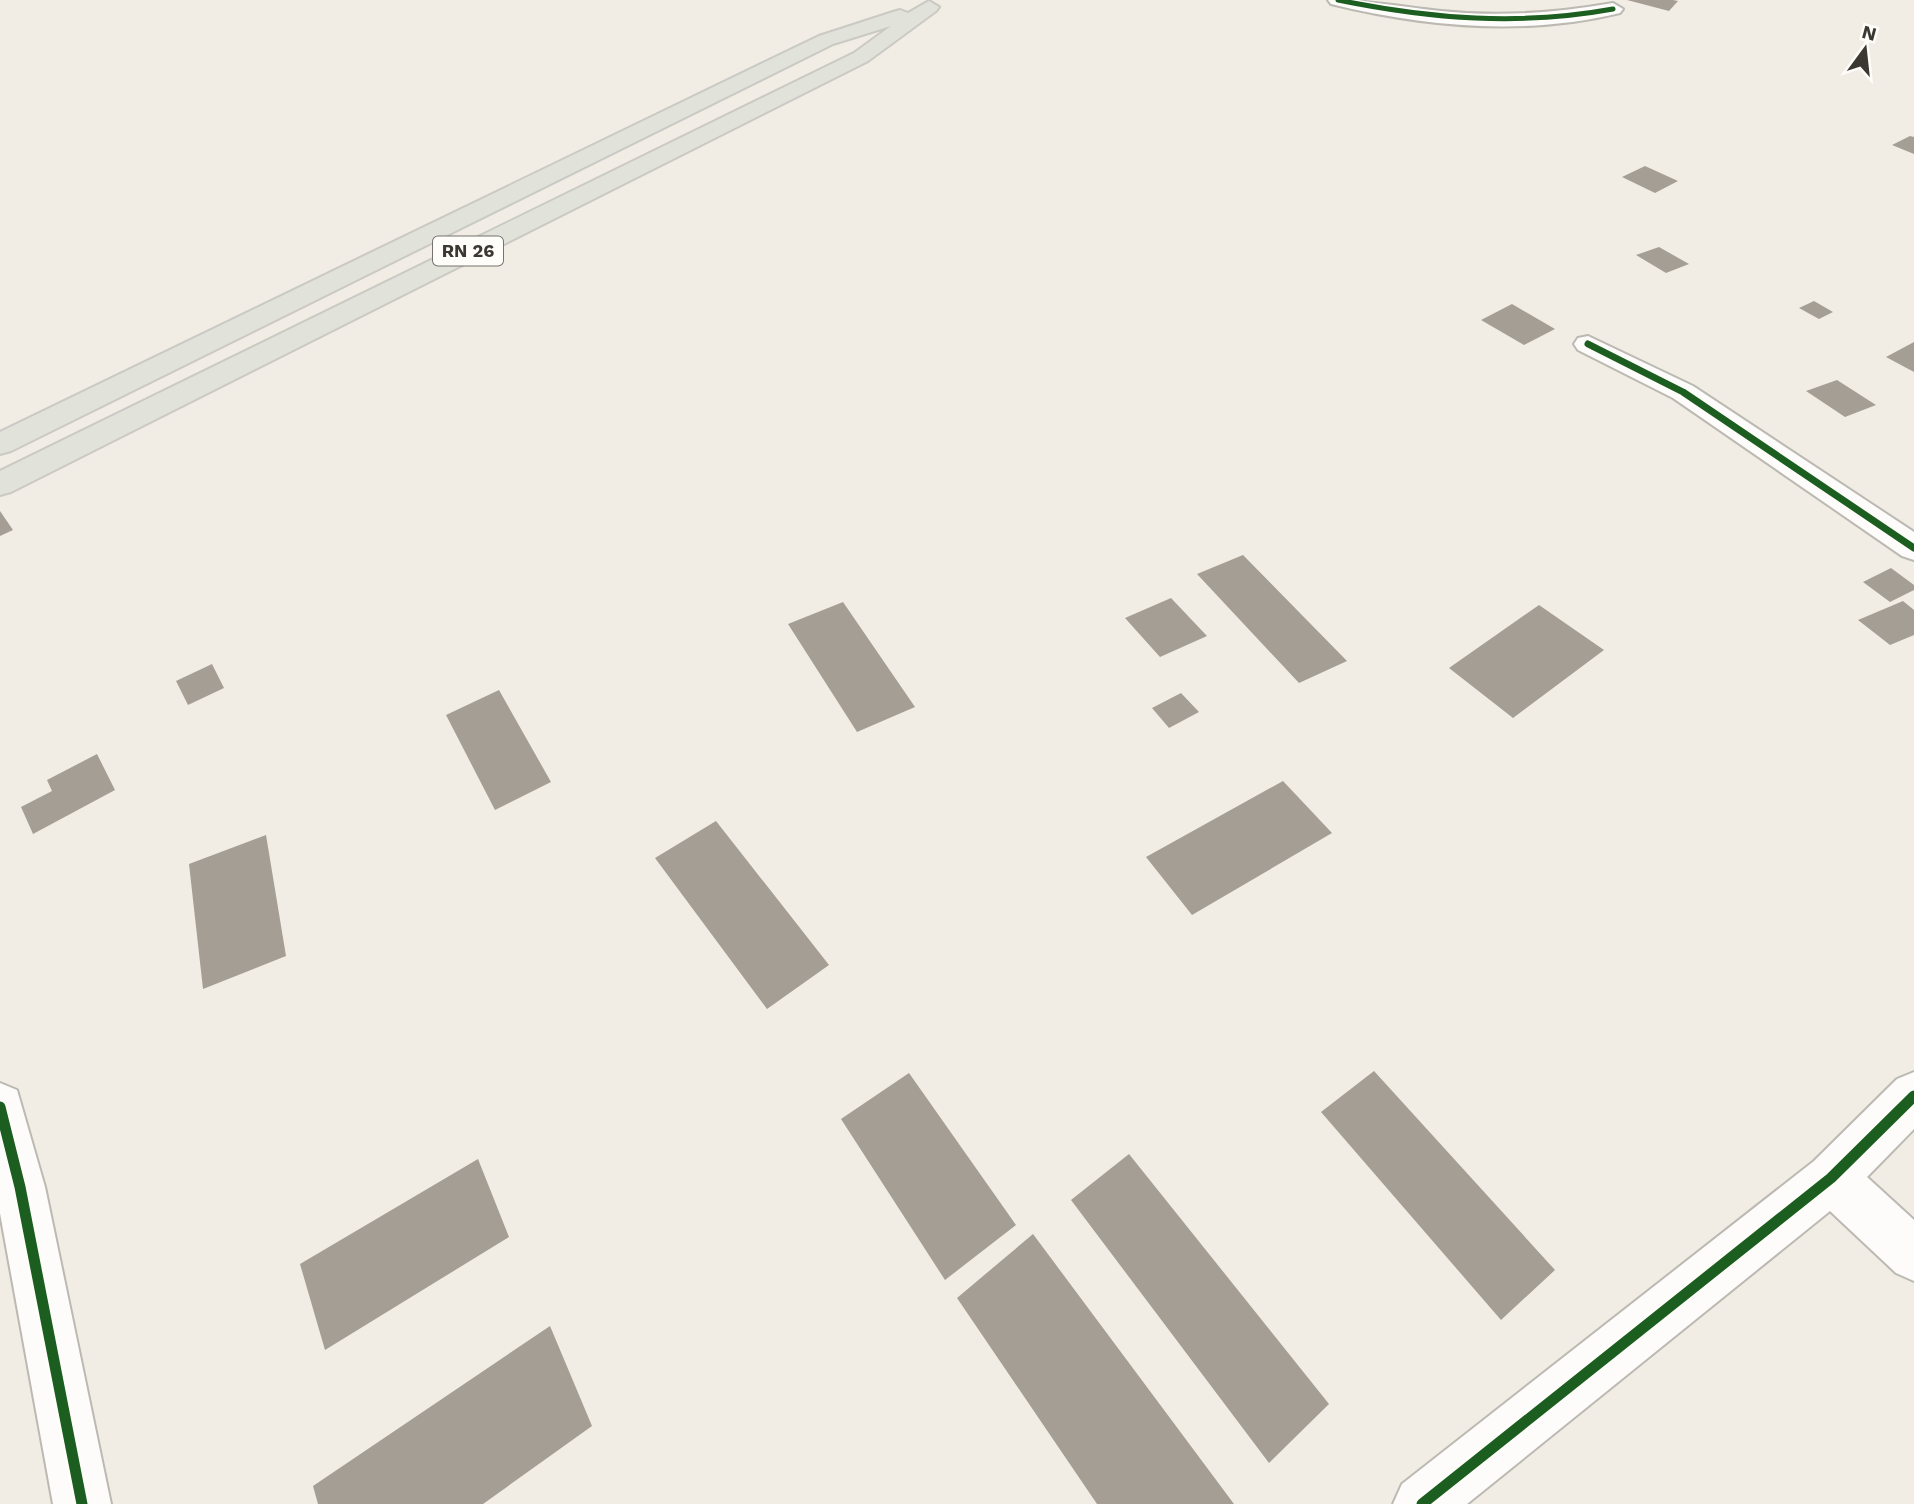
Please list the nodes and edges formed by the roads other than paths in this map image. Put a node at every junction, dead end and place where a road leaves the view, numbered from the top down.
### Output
1 (1338, 0) edge
2 (937, 4) edge
3 (1613, 9) dead end
4 (1588, 344) dead end
5 (0, 444) edge
6 (0, 484) edge
7 (1914, 548) edge
8 (1914, 1096) edge
9 (0, 1107) edge
10 (1831, 1178) junction
11 (1914, 1255) edge
12 (82, 1504) edge
13 (1422, 1504) edge

1 - 3 street
2 - 5 main road, RN 26
2 - 6 main road, RN 26
4 - 7 street
8 - 10 street
9 - 12 street
10 - 11 street
10 - 13 street

